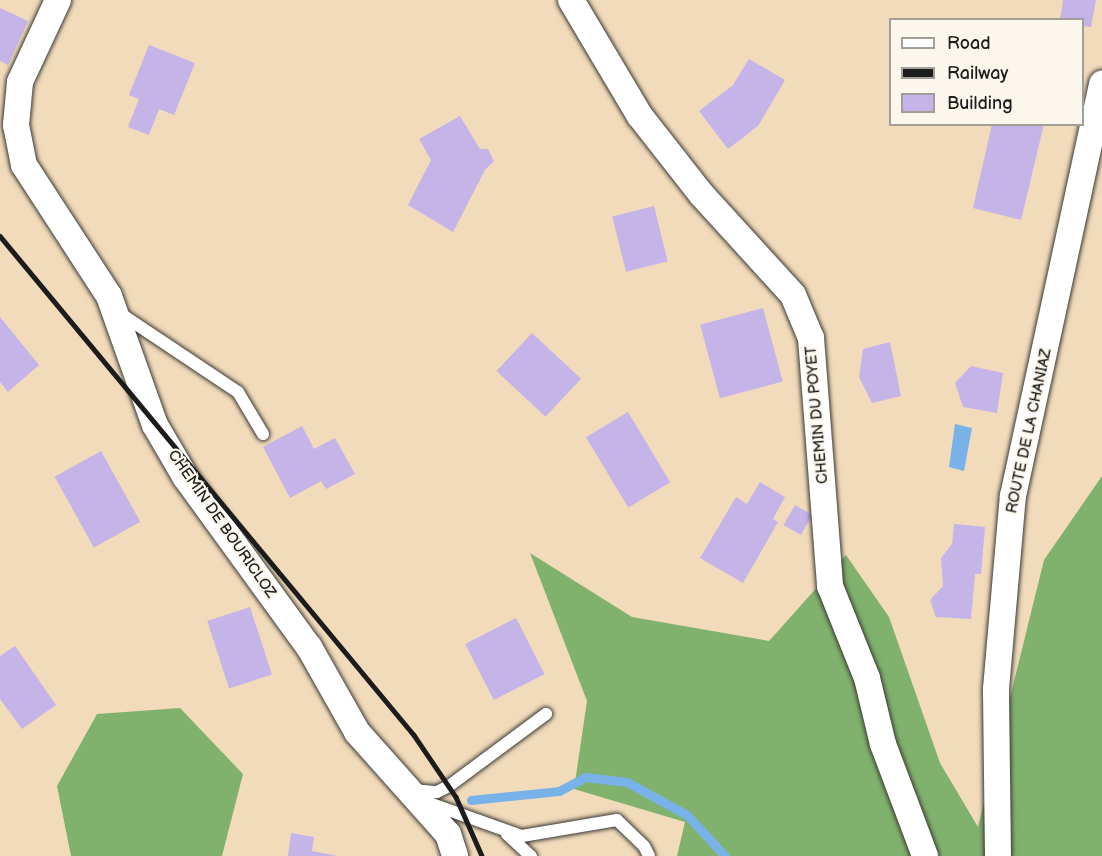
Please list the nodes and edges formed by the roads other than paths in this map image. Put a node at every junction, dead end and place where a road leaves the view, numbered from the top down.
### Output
1 (58, 0) edge
2 (571, 0) edge
3 (1102, 84) edge
4 (115, 310) junction
5 (263, 434) dead end
6 (546, 714) dead end
7 (412, 795) junction
8 (504, 831) junction
9 (455, 856) edge
10 (531, 856) edge
11 (649, 856) edge
12 (925, 856) edge
13 (998, 856) edge

1 - 4 street, CHEMIN DE BOURICLOZ
2 - 12 street, CHEMIN DU POYET
3 - 13 street, ROUTE DE LA CHANIAZ
4 - 5 lane
4 - 7 street, CHEMIN DE BOURICLOZ
6 - 7 lane
7 - 8 lane
7 - 9 street, CHEMIN DE BOURICLOZ
8 - 10 lane
8 - 11 lane

